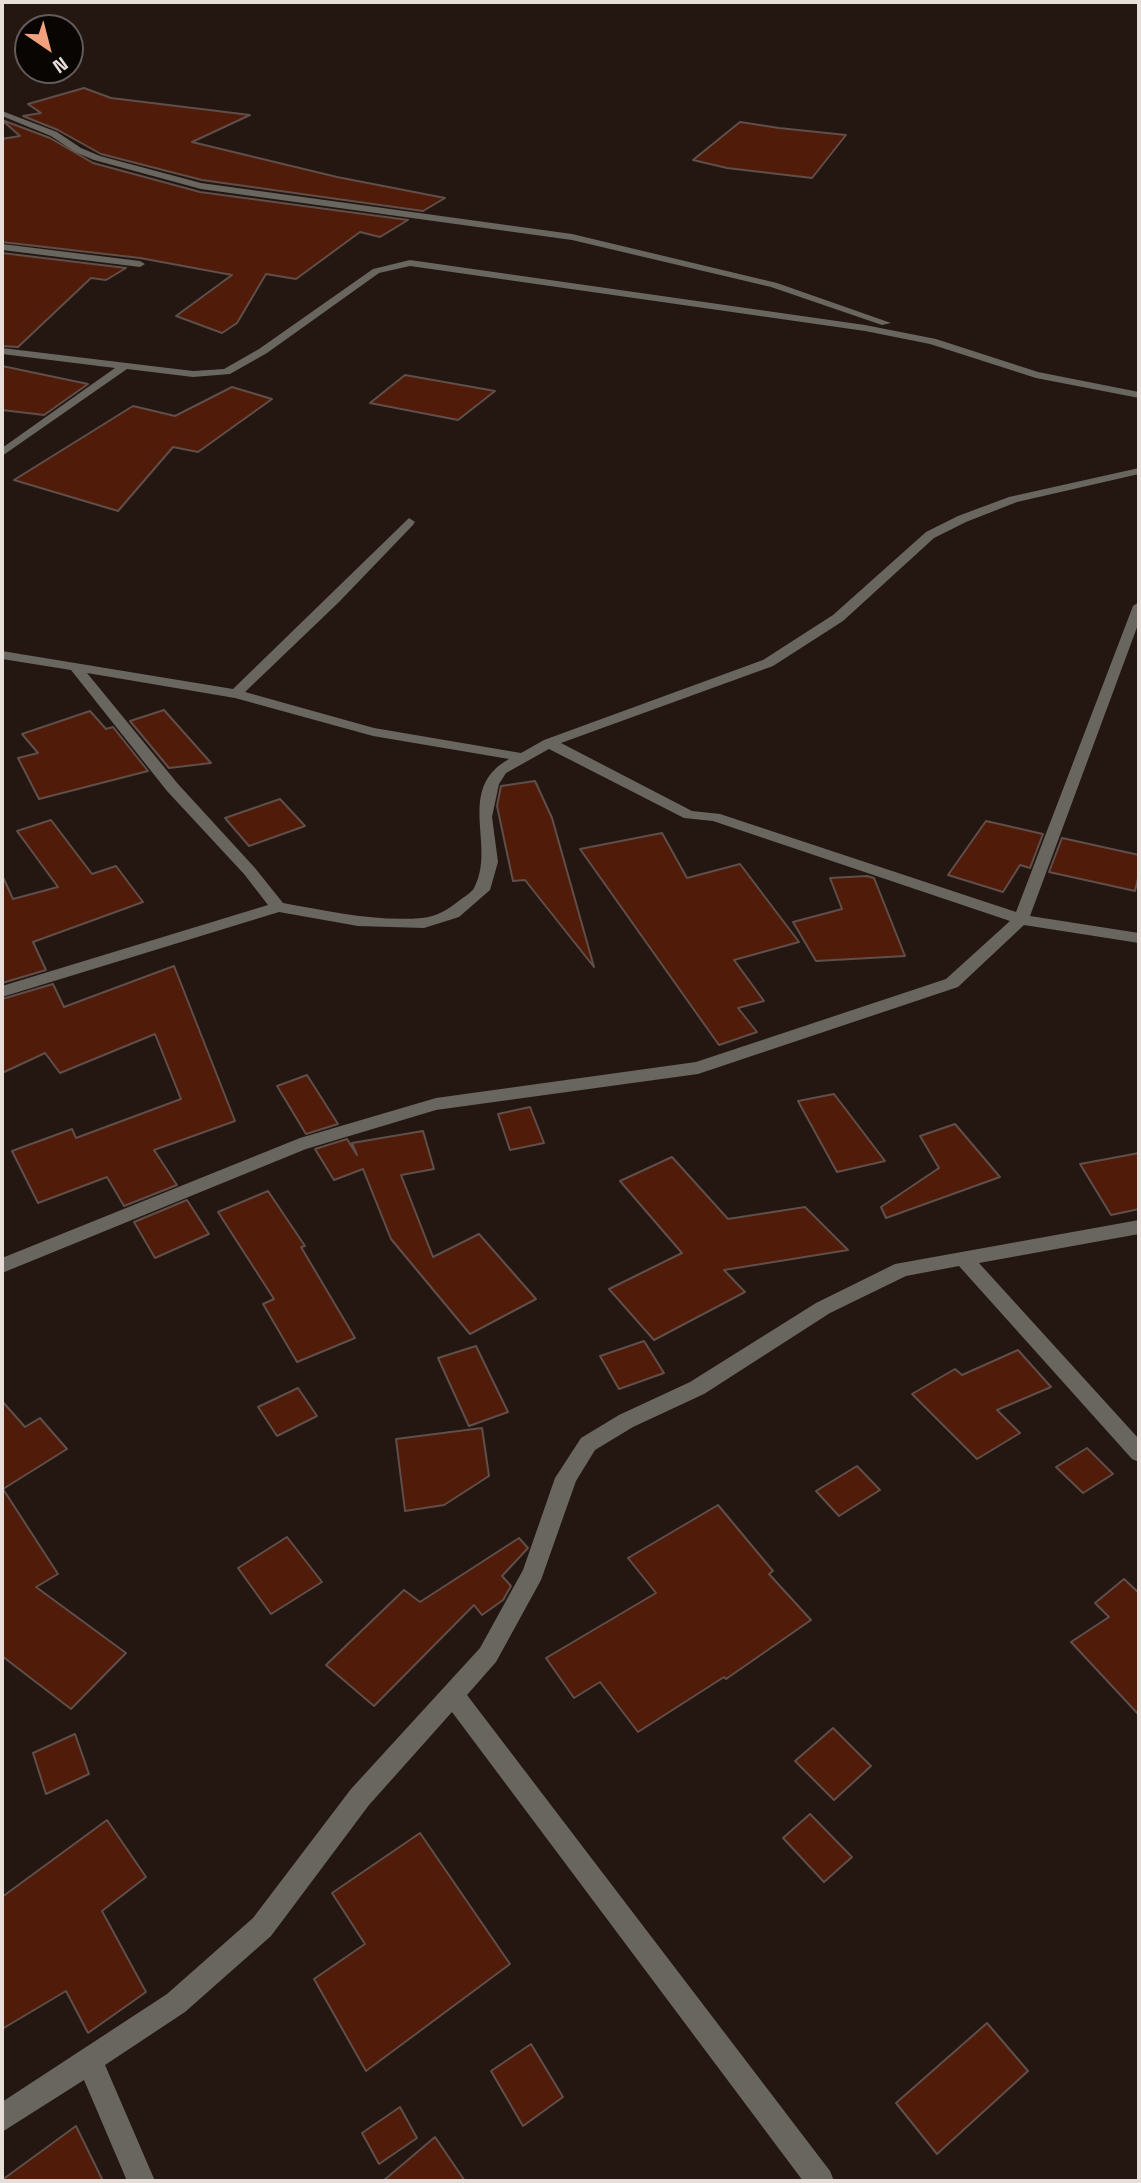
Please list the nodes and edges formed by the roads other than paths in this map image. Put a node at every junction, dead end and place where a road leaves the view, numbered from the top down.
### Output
1 (2, 113) edge
2 (2, 247) edge
3 (140, 264) dead end
4 (932, 341) junction
5 (2, 351) edge
6 (123, 367) junction
7 (1139, 395) edge
8 (2, 453) edge
9 (1139, 471) edge
10 (409, 522) dead end
11 (1139, 606) edge
12 (2, 655) edge
13 (38, 663) junction
14 (74, 666) junction
15 (2, 670) edge
16 (236, 694) junction
17 (549, 743) junction
18 (520, 757) junction
19 (278, 907) junction
20 (1021, 919) junction
21 (1139, 938) edge
22 (2, 992) edge
23 (1139, 1227) edge
24 (962, 1257) junction
25 (2, 1266) edge
26 (1139, 1453) edge
27 (452, 1694) junction
28 (89, 2059) junction
29 (2, 2118) edge
30 (141, 2181) edge
31 (820, 2181) edge

1 - 4 street
2 - 3 street
4 - 6 street
4 - 7 street
5 - 6 street
6 - 8 street
9 - 17 street
10 - 16 street
11 - 20 street
12 - 13 street
13 - 14 street
13 - 15 street
14 - 16 street
14 - 19 street
16 - 18 street
17 - 18 street
17 - 20 street
18 - 19 street
19 - 22 street
20 - 21 street
20 - 25 street
23 - 24 street
24 - 26 street
24 - 27 street
27 - 28 street
27 - 31 street
28 - 29 street
28 - 30 street

